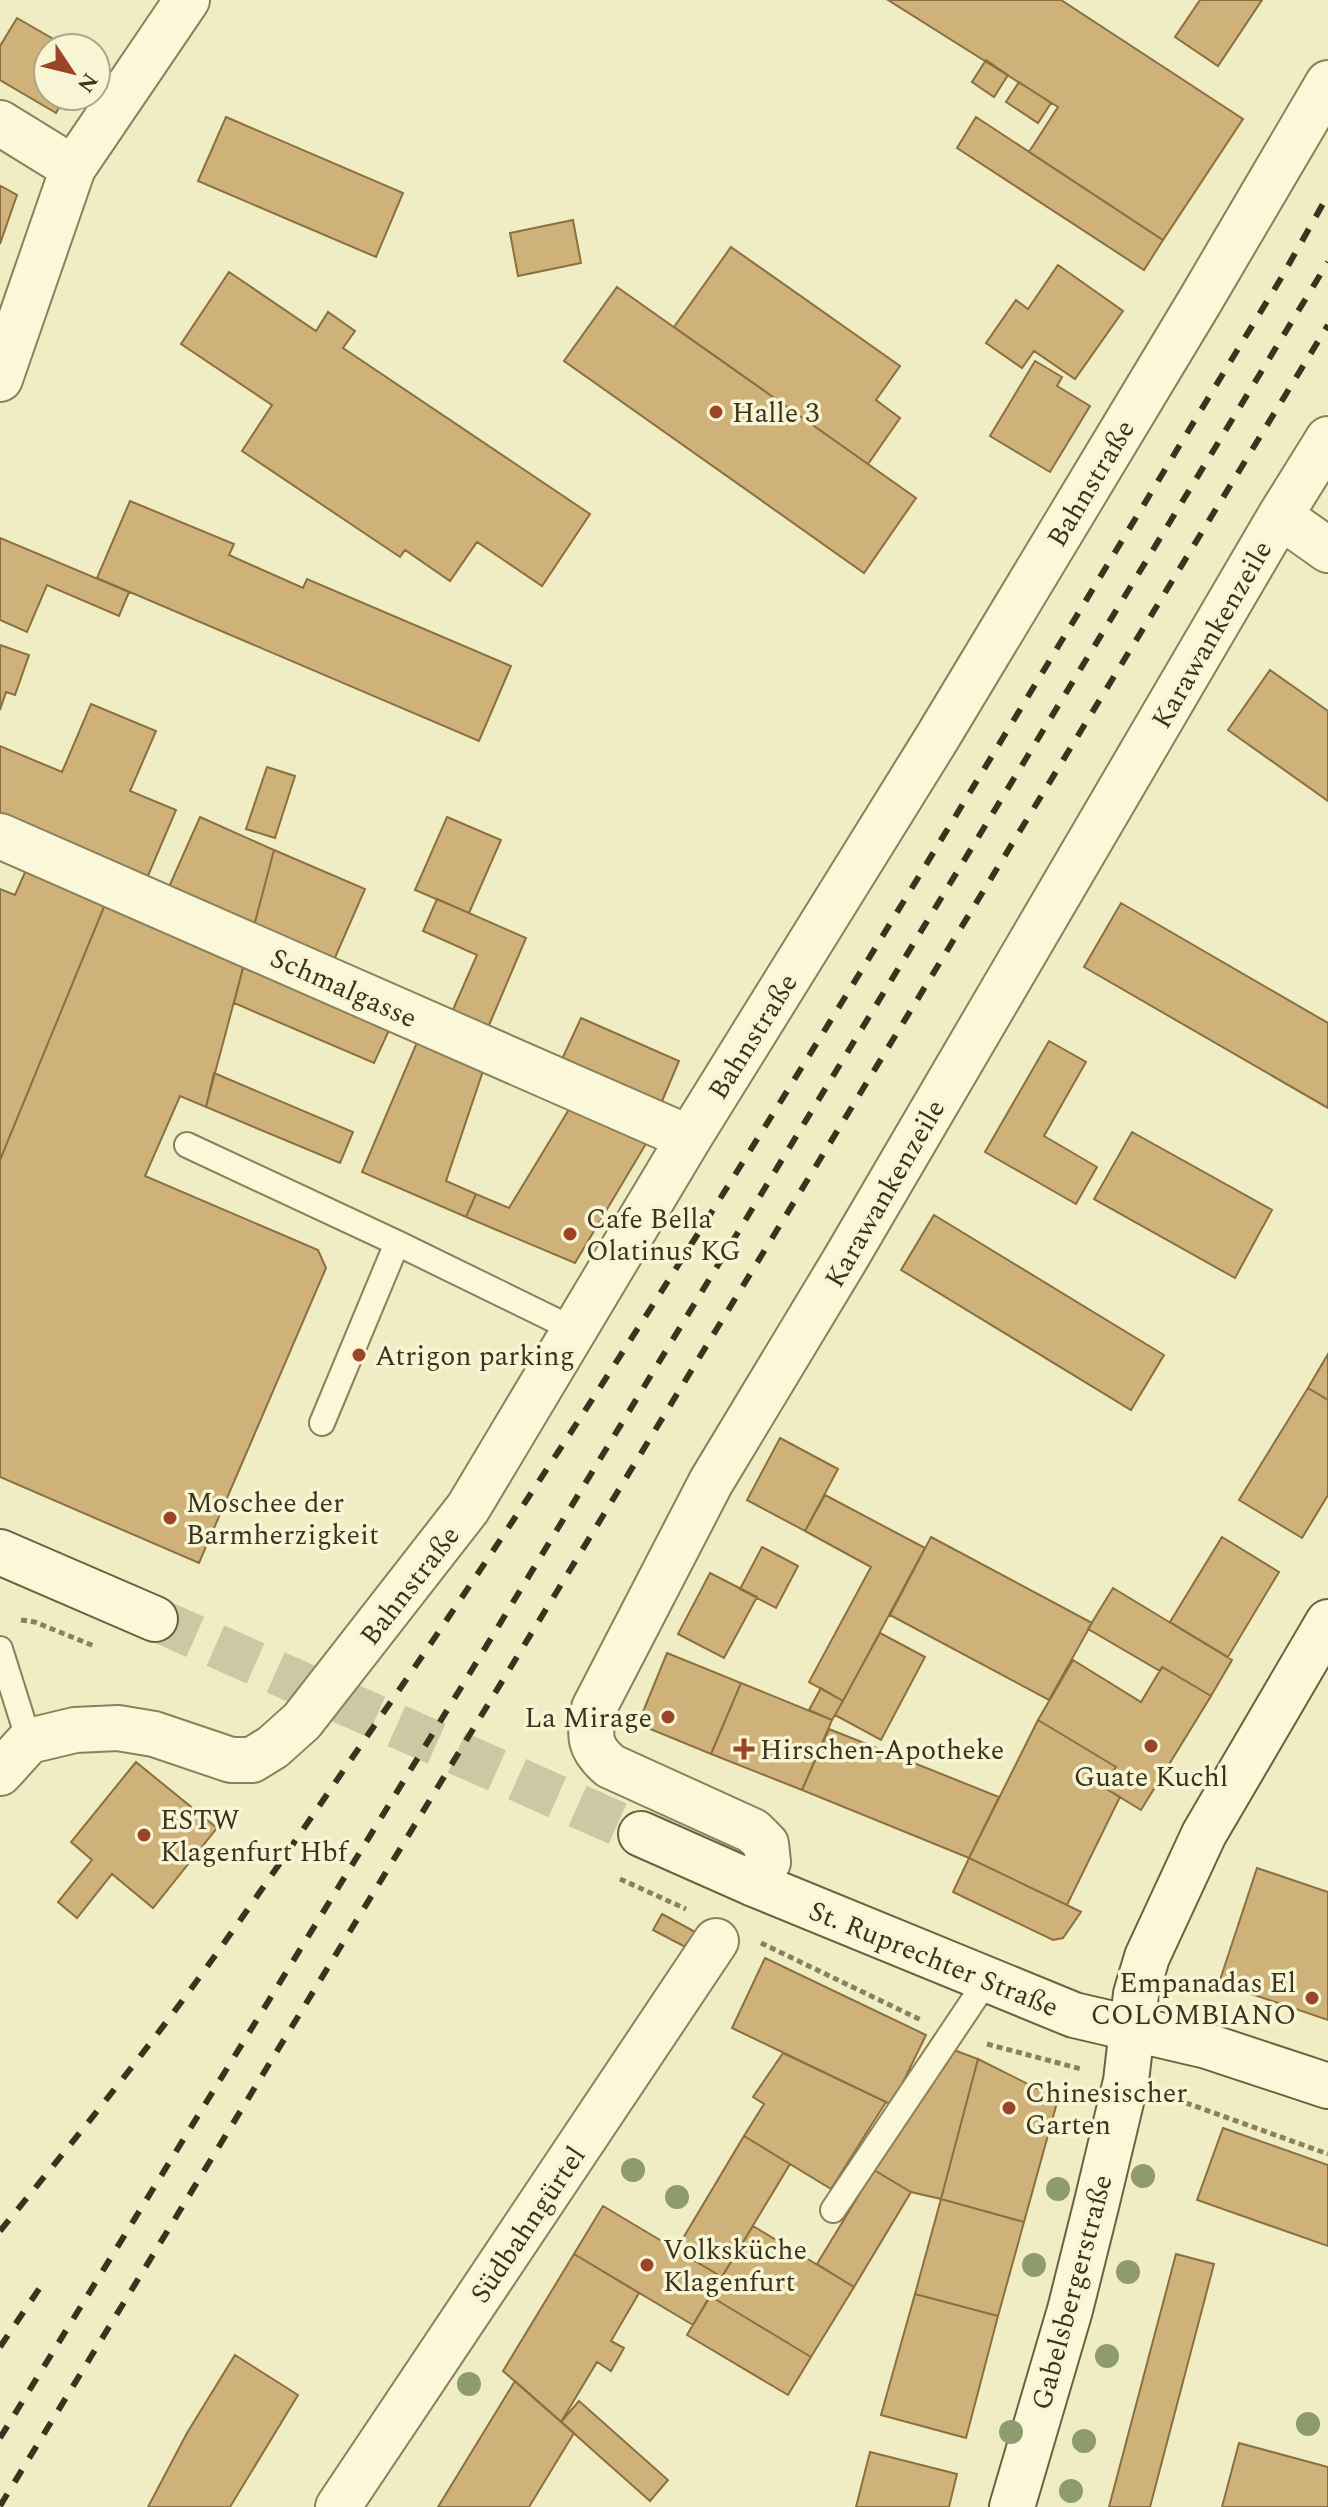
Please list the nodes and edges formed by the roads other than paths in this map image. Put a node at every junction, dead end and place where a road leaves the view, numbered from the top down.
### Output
1 (187, 0) edge
2 (1328, 83) edge
3 (0, 123) edge
4 (73, 168) junction
5 (0, 379) edge
6 (1328, 439) edge
7 (1280, 516) junction
8 (1328, 550) edge
9 (0, 836) edge
10 (689, 1138) junction
11 (187, 1145) dead end
12 (397, 1243) junction
13 (575, 1330) junction
14 (322, 1423) dead end
15 (0, 1552) edge
16 (155, 1619) tunnel mouth
17 (1328, 1622) edge
18 (0, 1649) edge
19 (29, 1741) junction
20 (0, 1773) edge
21 (641, 1834) tunnel mouth
22 (754, 1884) junction
23 (708, 1928) road end
24 (987, 1980) junction
25 (1132, 2029) junction
26 (1328, 2086) edge
27 (833, 2210) dead end
28 (338, 2507) edge
29 (1012, 2507) edge

1 - 4 street
2 - 10 street, Bahnstraße
3 - 4 street
4 - 5 street
6 - 7 street, Karawankenzeile
7 - 8 street
7 - 22 street, Karawankenzeile
9 - 10 street, Schmalgasse
10 - 13 street, Bahnstraße
11 - 12 lane
12 - 13 lane
12 - 14 lane
13 - 19 street, Bahnstraße
15 - 16 street
17 - 25 street, Gabelsbergerstraße
18 - 19 lane
19 - 20 street
21 - 22 street, St. Ruprechter Straße
22 - 24 street, St. Ruprechter Straße
23 - 28 street, Südbahngürtel
24 - 25 street, St. Ruprechter Straße
24 - 27 lane
25 - 26 street, St. Ruprechter Straße
25 - 29 street, Gabelsbergerstraße

